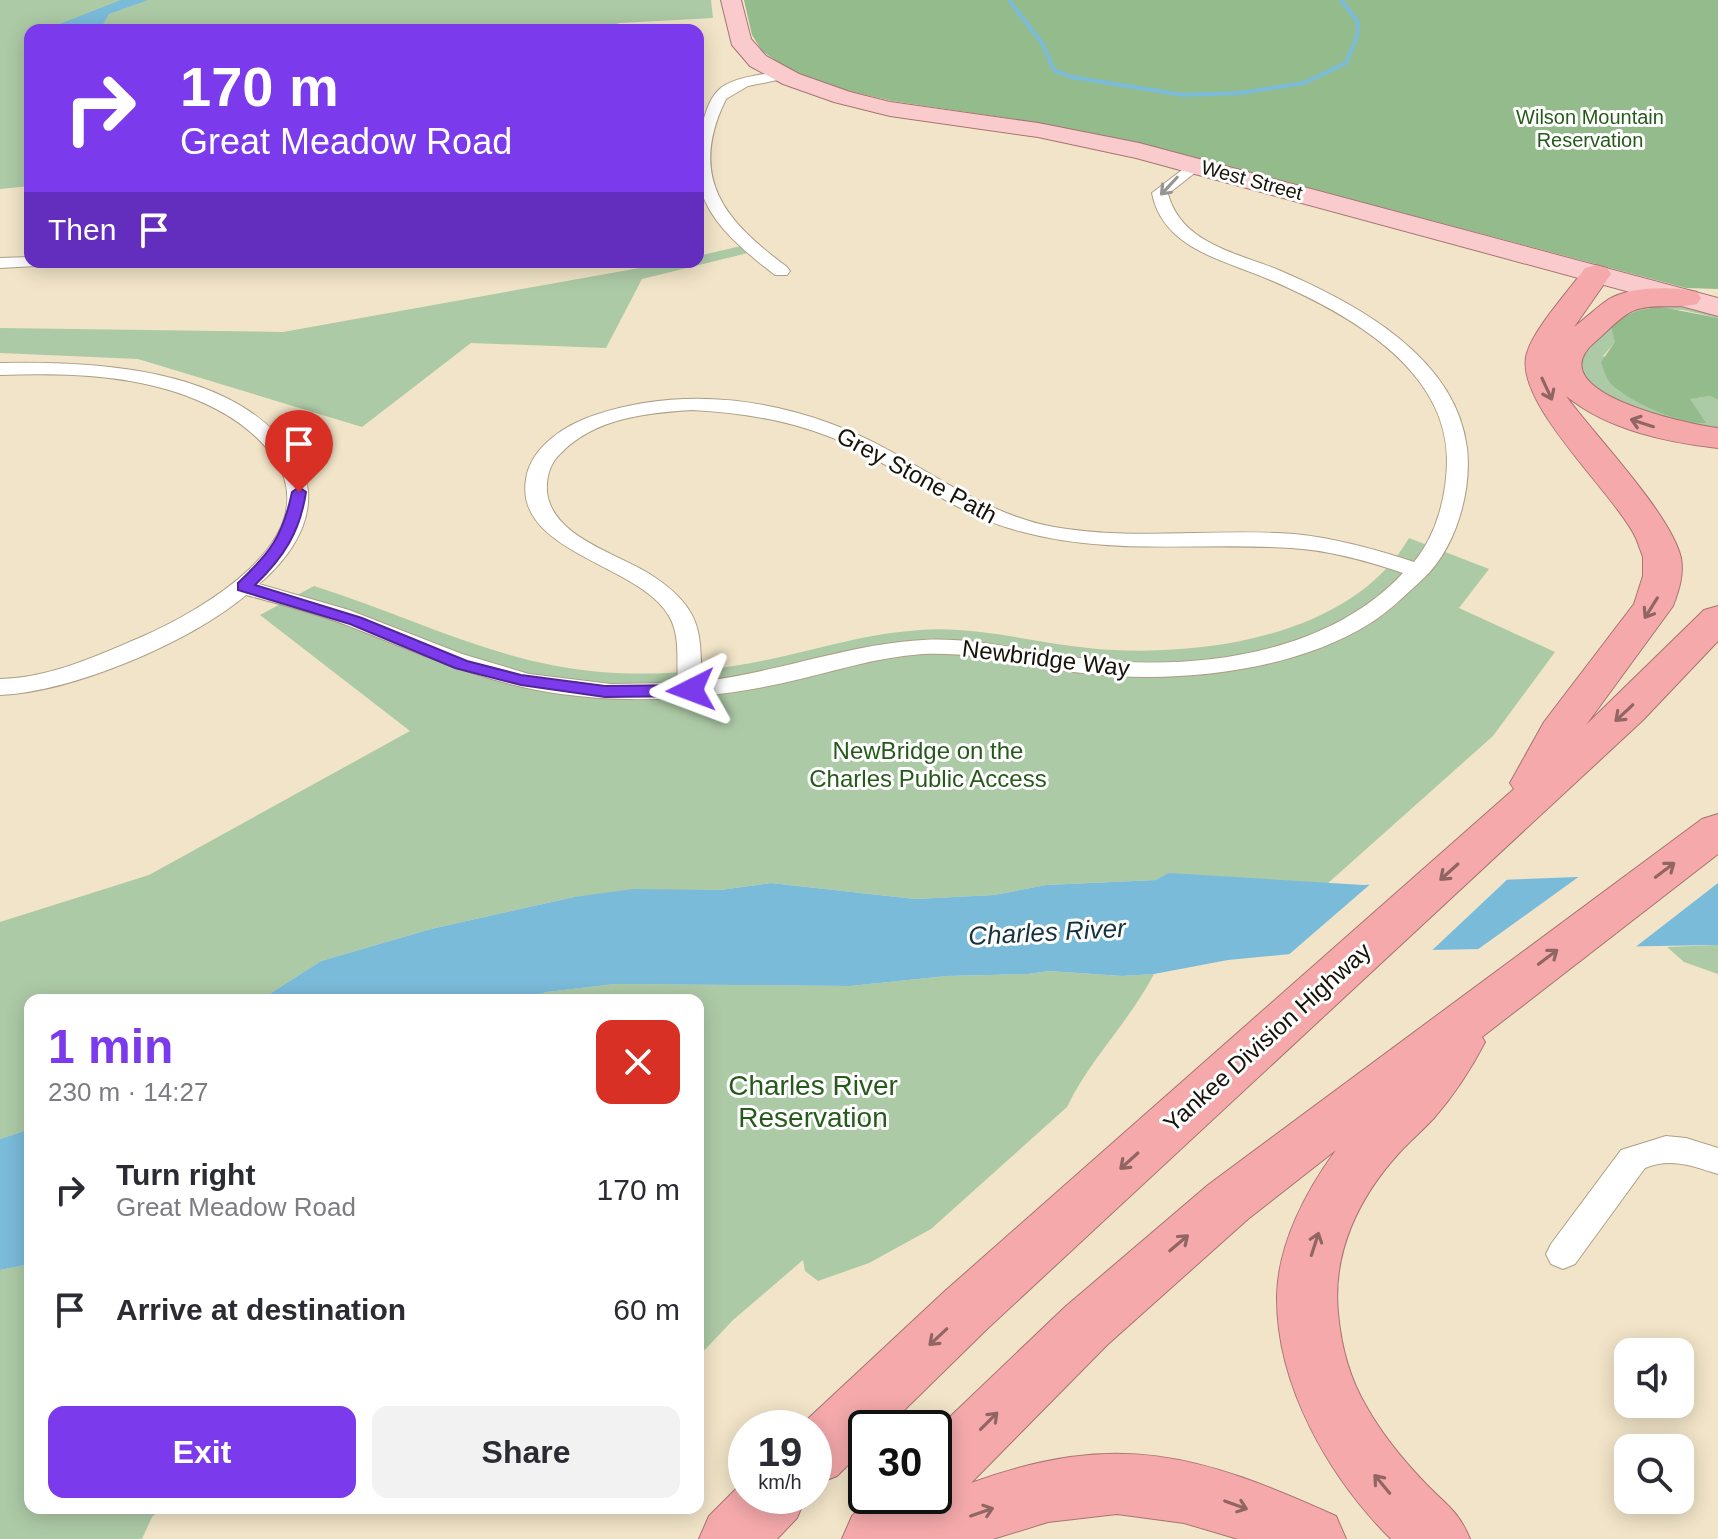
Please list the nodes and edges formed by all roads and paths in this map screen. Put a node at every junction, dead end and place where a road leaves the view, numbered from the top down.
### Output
1 (731, 0) edge
2 (758, 61) junction
3 (782, 75) junction
4 (727, 91) junction
5 (705, 116) edge
6 (1204, 168) junction
7 (704, 178) edge
8 (24, 262) edge
9 (0, 263) edge
10 (781, 271) dead end
11 (1613, 286) junction
12 (1686, 298) joint
13 (1718, 307) edge
14 (0, 369) edge
15 (1718, 438) edge
16 (1420, 571) junction
17 (244, 587) junction
18 (1718, 618) edge
19 (0, 687) edge
20 (691, 690) junction
21 (1505, 821) junction
22 (1718, 830) edge
23 (1486, 1004) junction
24 (1718, 1161) edge
25 (1563, 1254) dead end
26 (832, 1438) edge
27 (952, 1458) edge
28 (756, 1514) edge
29 (898, 1514) edge
30 (732, 1539) edge
31 (875, 1539) edge
32 (909, 1539) edge
33 (1313, 1539) edge
34 (1437, 1539) edge

1 - 2 main road
2 - 3 main road, West Street
2 - 4 street
3 - 4 street
3 - 6 main road, West Street
4 - 5 street
6 - 11 main road, West Street
6 - 16 street, Newbridge Way
7 - 10 street
8 - 9 street
11 - 12 highway
15 -> 11 highway
11 -> 21 highway
12 - 13 main road
14 - 17 street
16 - 20 street, Newbridge Way
16 - 20 street, Grey Stone Path
17 - 19 street
17 - 20 street, Newbridge Way
18 -> 21 highway, Yankee Division Highway
21 -> 26 highway, Yankee Division Highway
23 -> 22 highway
27 -> 23 highway
34 -> 23 highway
24 - 25 street
28 - 30 highway
29 - 31 highway
32 -> 33 highway

